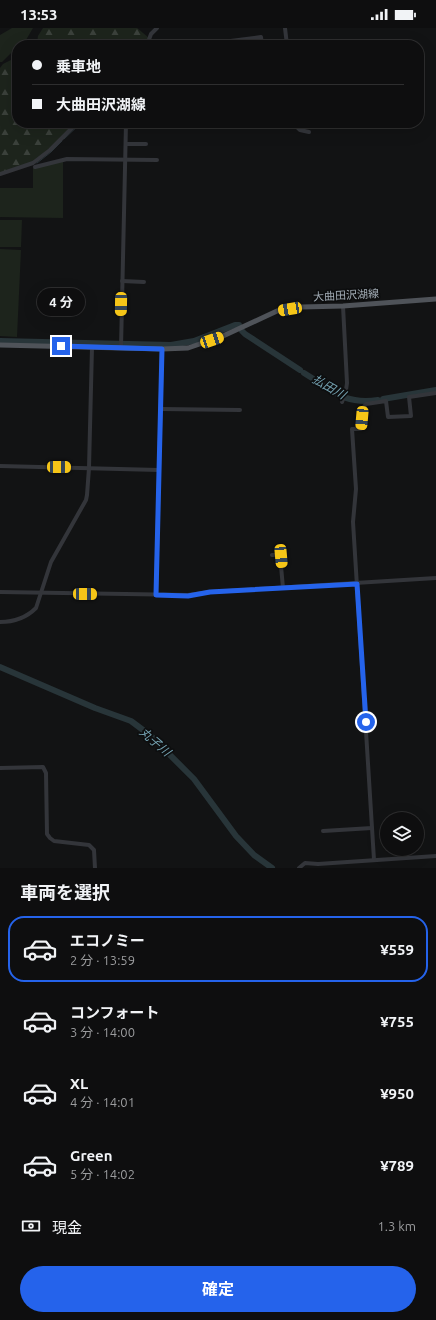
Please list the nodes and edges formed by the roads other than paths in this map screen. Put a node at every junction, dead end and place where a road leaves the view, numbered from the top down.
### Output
1 (157, 28) edge
2 (285, 28) edge
3 (149, 40) edge
4 (238, 40) edge
5 (261, 40) edge
6 (286, 40) edge
7 (72, 128) edge
8 (126, 128) edge
9 (298, 128) edge
10 (308, 132) dead end
11 (126, 144) junction
12 (146, 144) dead end
13 (126, 160) junction
14 (156, 160) dead end
15 (35, 166) dead end
16 (0, 174) edge
17 (122, 281) junction
18 (144, 282) dead end
19 (436, 299) edge
20 (343, 306) junction
21 (0, 345) edge
22 (92, 347) junction
23 (121, 348) junction
24 (162, 349) junction
25 (436, 393) edge
26 (342, 402) dead end
27 (161, 410) junction
28 (240, 410) dead end
29 (0, 466) edge
30 (89, 468) junction
31 (159, 470) junction
32 (272, 555) dead end
33 (436, 578) edge
34 (357, 584) junction
35 (283, 588) junction
36 (0, 592) edge
37 (42, 592) junction
38 (156, 595) junction
39 (0, 622) edge
40 (0, 768) edge
41 (372, 828) junction
42 (323, 830) dead end
43 (436, 856) edge
44 (374, 860) junction
45 (95, 868) edge
46 (299, 868) edge

1 - 3 street
2 - 6 street
4 - 5 street
7 - 16 street
8 - 11 street
9 - 10 street
11 - 12 street
11 - 13 street
13 - 14 street
13 - 15 street
13 - 17 street
17 - 18 street
17 - 23 street
19 - 20 main road, 大曲田沢湖線
20 - 24 main road, 大曲田沢湖線
20 - 26 street
21 - 22 main road, 大曲田沢湖線
22 - 23 main road, 大曲田沢湖線
22 - 30 street
23 - 24 main road, 大曲田沢湖線
24 - 27 street
25 - 34 street
27 - 28 street
27 - 31 street
29 - 30 street
30 - 31 street
30 - 37 street
31 - 38 street
32 - 35 street
33 - 34 street
34 - 35 street
34 - 41 street
35 - 38 street
36 - 37 street
37 - 38 street
37 - 39 street
40 - 45 street
41 - 42 street
41 - 44 street
43 - 44 street
44 - 46 street

